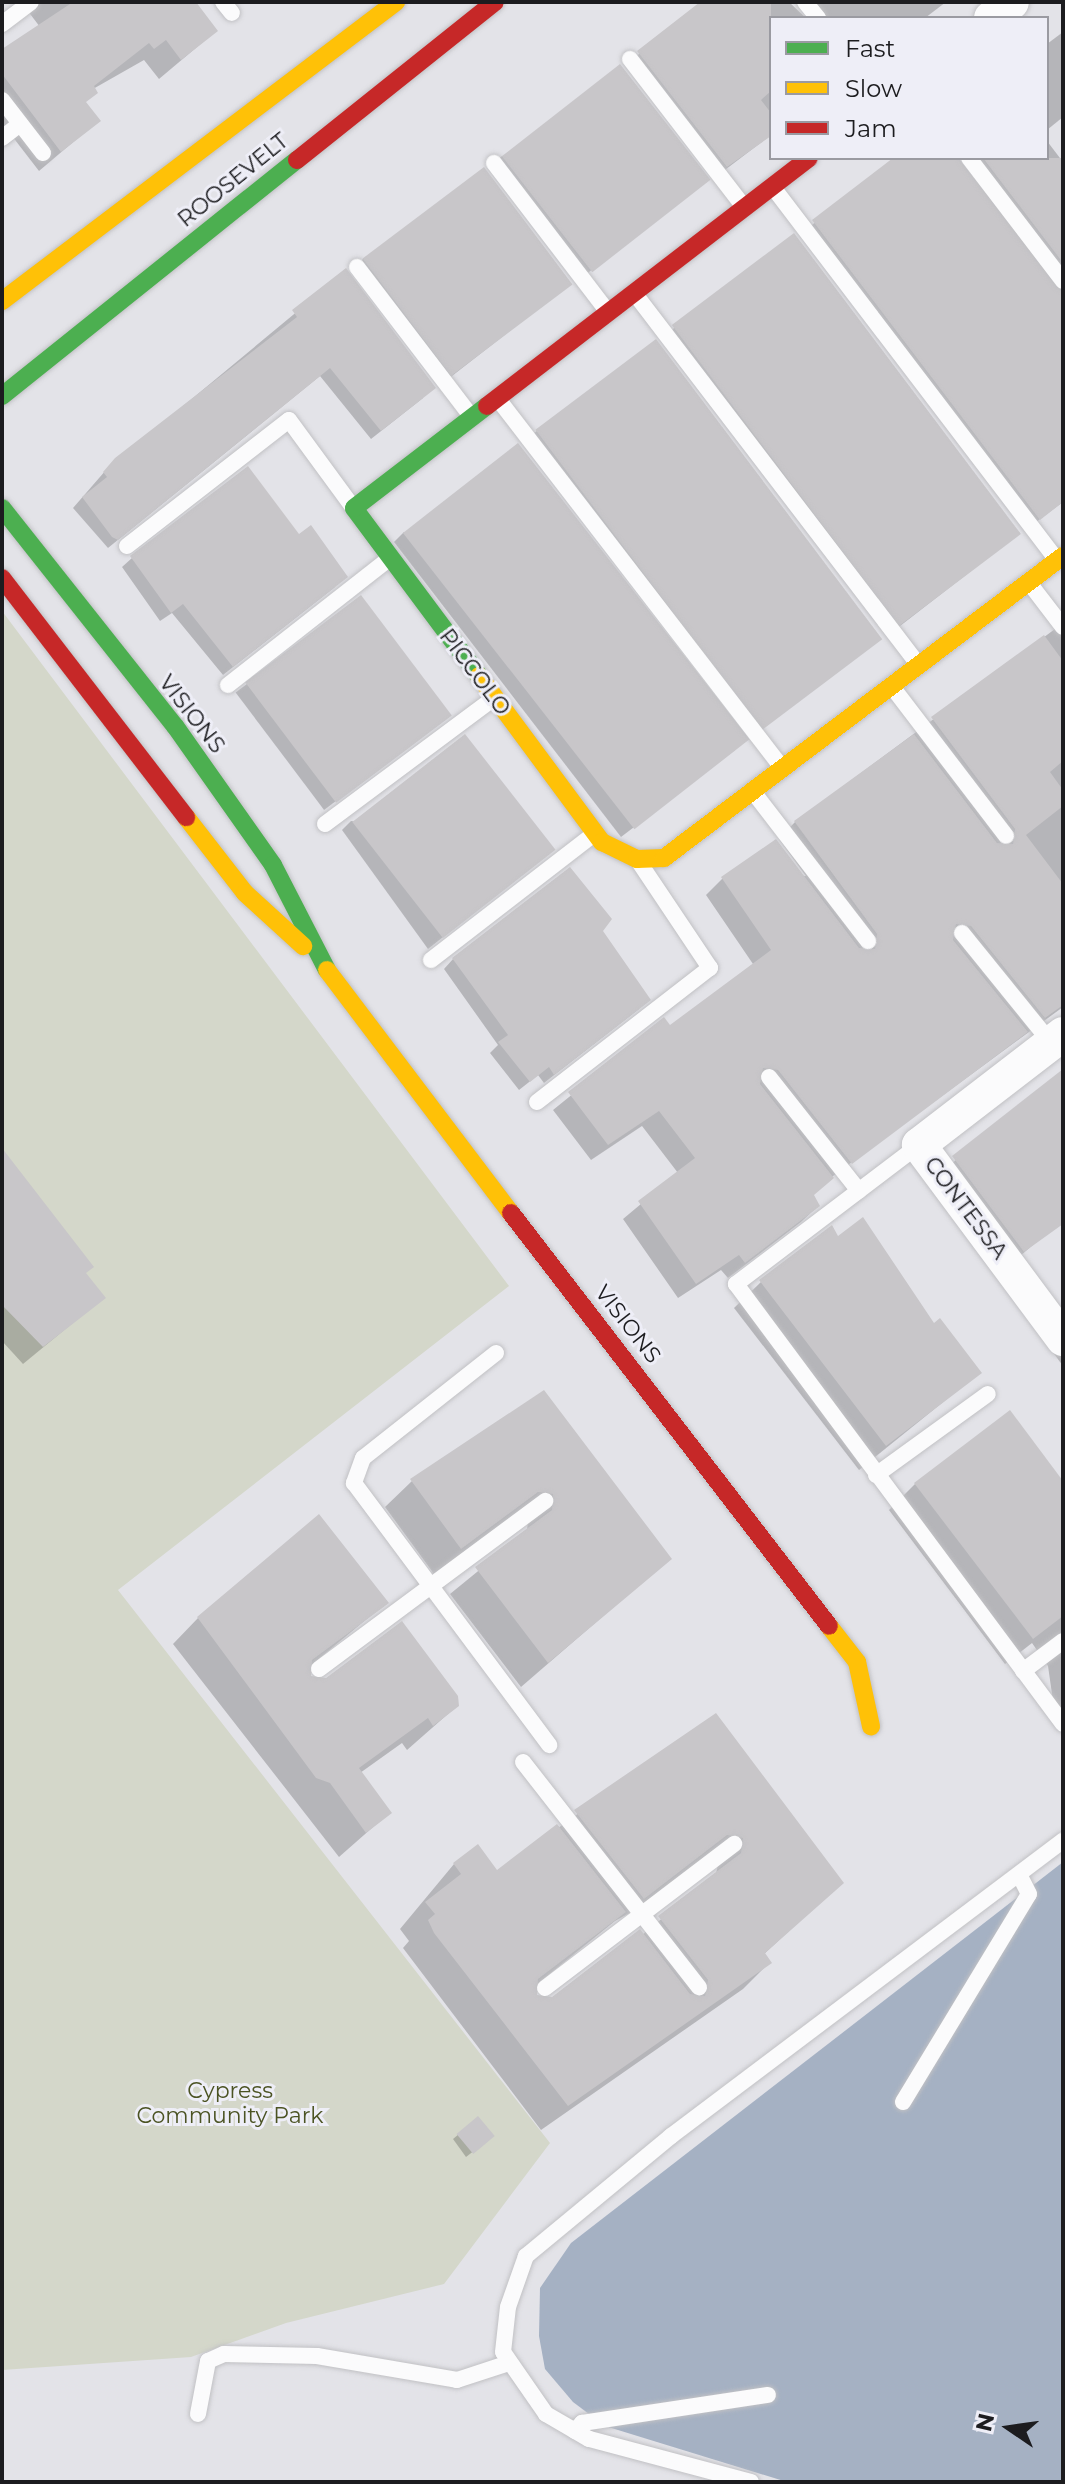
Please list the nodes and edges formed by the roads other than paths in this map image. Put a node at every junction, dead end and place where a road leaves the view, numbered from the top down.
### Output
1 (31, 2) edge
2 (396, 2) edge
3 (495, 2) edge
4 (1012, 2) edge
5 (994, 16) edge
6 (2, 24) edge
7 (630, 59) dead end
8 (2, 100) edge
9 (20, 124) junction
10 (2, 138) edge
11 (43, 153) dead end
12 (806, 160) edge
13 (971, 160) edge
14 (494, 163) dead end
15 (772, 186) junction
16 (744, 208) junction
17 (357, 267) dead end
18 (1063, 281) edge
19 (634, 292) junction
20 (2, 301) edge
21 (609, 312) junction
22 (2, 396) edge
23 (497, 398) junction
24 (472, 418) junction
25 (2, 508) edge
26 (354, 508) junction
27 (127, 546) dead end
28 (390, 558) junction
29 (1060, 558) edge
30 (2, 578) edge
31 (1029, 581) junction
32 (1063, 627) edge
33 (919, 665) junction
34 (228, 685) dead end
35 (891, 686) junction
36 (495, 698) junction
37 (782, 768) junction
38 (752, 791) junction
39 (325, 824) dead end
40 (596, 833) junction
41 (1006, 836) dead end
42 (637, 859) junction
43 (962, 933) dead end
44 (868, 941) dead end
45 (431, 960) dead end
46 (322, 964) junction
47 (1057, 1038) edge
48 (769, 1077) dead end
49 (537, 1102) dead end
50 (919, 1145) junction
51 (859, 1191) junction
52 (1063, 1339) edge
53 (496, 1353) dead end
54 (988, 1394) dead end
55 (876, 1475) junction
56 (545, 1501) dead end
57 (428, 1586) junction
58 (1063, 1641) edge
59 (319, 1669) dead end
60 (1023, 1671) junction
61 (1063, 1724) edge
62 (871, 1726) dead end
63 (549, 1745) dead end
64 (523, 1762) dead end
65 (1063, 1841) edge
66 (734, 1844) dead end
67 (1021, 1878) junction
68 (642, 1914) junction
69 (699, 1987) dead end
70 (545, 1988) dead end
71 (903, 2102) dead end
72 (509, 2363) junction
73 (768, 2395) dead end
74 (198, 2414) dead end
75 (575, 2431) junction
76 (751, 2482) edge

1 - 6 lane
2 - 20 street, ROOSEVELT
3 - 22 street, ROOSEVELT
4 - 5 street
7 - 16 lane
8 - 9 lane
9 - 10 lane
9 - 11 lane
12 - 15 street
13 - 18 lane
14 - 21 lane
15 - 16 street
15 - 29 lane
16 - 19 street
17 - 24 lane
19 - 21 street
19 - 33 lane
21 - 23 street
23 - 24 street
23 - 37 lane
24 - 26 street
25 - 46 street, VISIONS
26 - 27 lane
26 - 28 street, PICCOLO
28 - 34 lane
28 - 36 street, PICCOLO
29 - 31 street
30 - 46 street, VISIONS
31 - 32 lane
31 - 33 street
33 - 35 street
35 - 37 street
35 - 41 lane
36 - 39 lane
36 - 40 street, PICCOLO
37 - 38 street
38 - 42 street
38 - 44 lane
40 - 42 street, PICCOLO
40 - 45 lane
42 - 49 lane
43 - 47 lane
46 - 62 street, VISIONS
47 - 50 street, CONTESSA
48 - 51 lane
50 - 51 lane
50 - 52 street, CONTESSA
51 - 55 lane
53 - 57 lane
54 - 55 lane
55 - 60 lane
56 - 57 lane
57 - 59 lane
57 - 63 lane
58 - 60 lane
60 - 61 lane
64 - 68 lane
65 - 67 lane
66 - 68 lane
67 - 71 lane
67 - 72 lane
68 - 69 lane
68 - 70 lane
72 - 74 lane
72 - 75 lane
73 - 75 lane
75 - 76 lane

